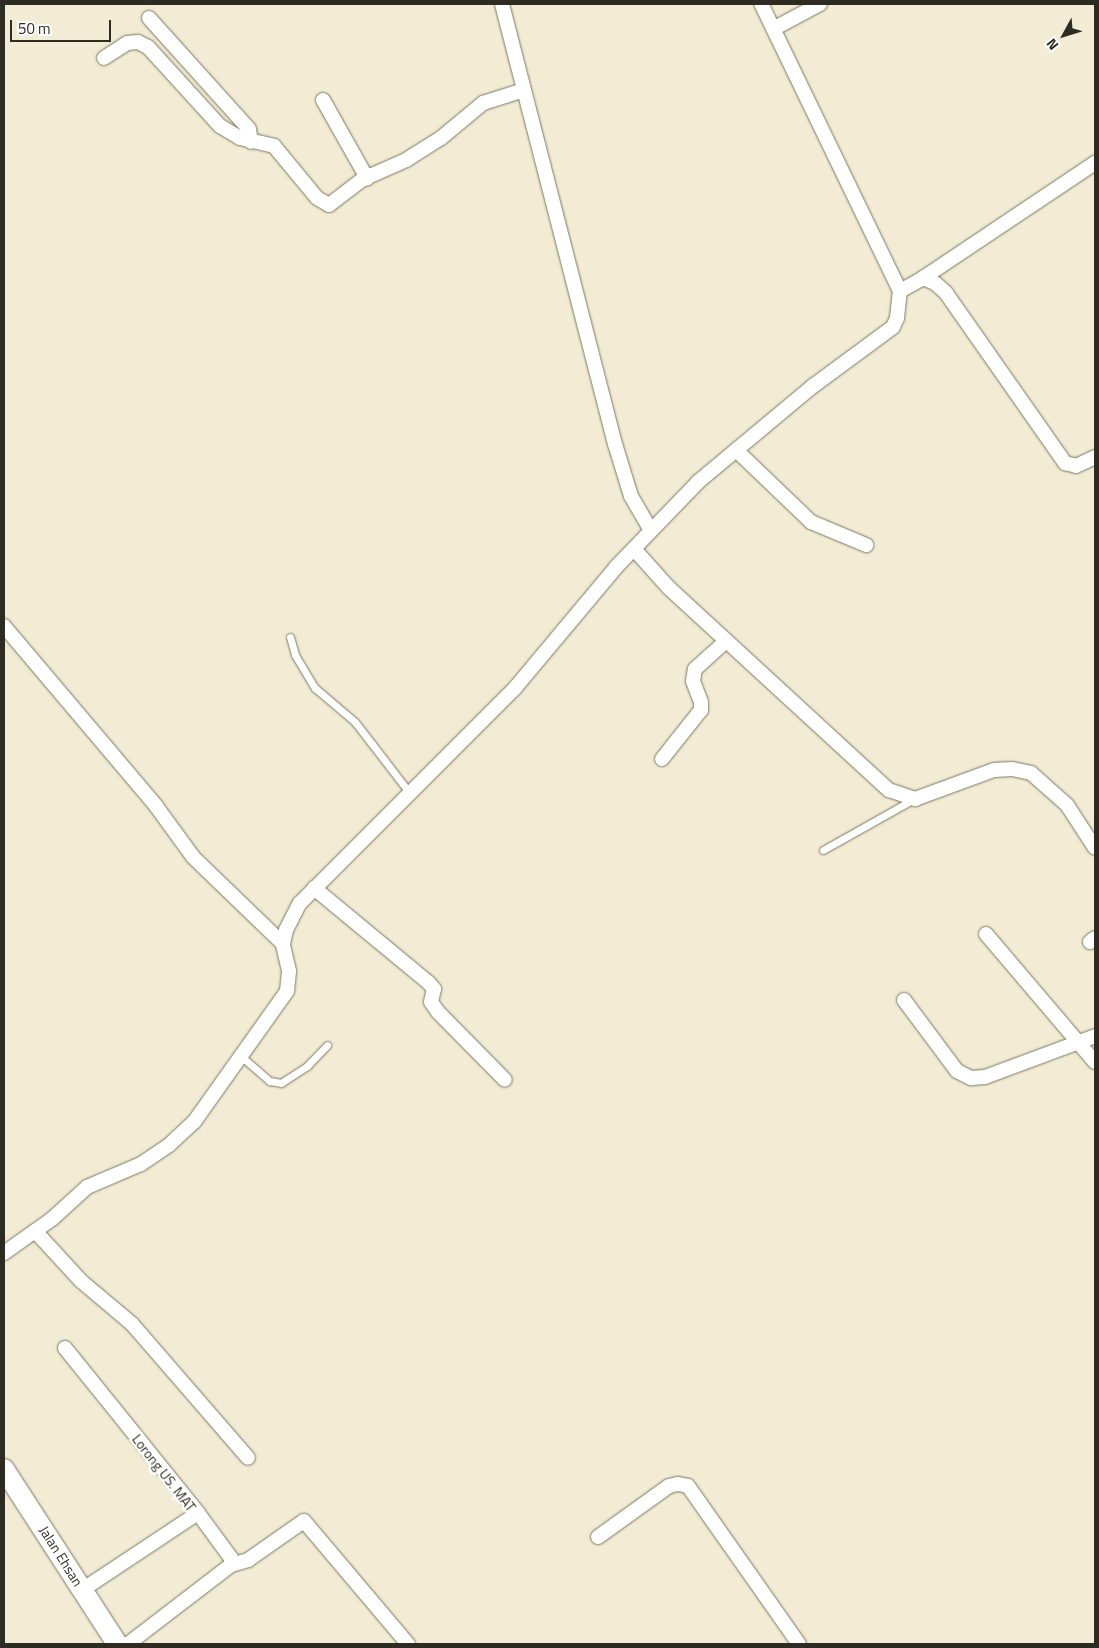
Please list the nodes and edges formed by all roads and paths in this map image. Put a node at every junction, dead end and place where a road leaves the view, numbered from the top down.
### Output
1 (502, 4) edge
2 (761, 4) edge
3 (820, 4) edge
4 (149, 18) dead end
5 (775, 28) junction
6 (104, 58) dead end
7 (524, 90) junction
8 (323, 100) dead end
9 (250, 142) junction
10 (1095, 164) edge
11 (367, 178) junction
12 (923, 278) junction
13 (900, 291) junction
14 (736, 450) junction
15 (1095, 457) edge
16 (651, 530) junction
17 (866, 545) dead end
18 (634, 549) junction
19 (4, 626) edge
20 (290, 637) dead end
21 (726, 641) junction
22 (662, 760) dead end
23 (409, 792) junction
24 (915, 799) junction
25 (1095, 848) edge
26 (823, 850) dead end
27 (314, 888) junction
28 (986, 934) dead end
29 (283, 944) junction
30 (904, 1000) dead end
31 (1095, 1036) edge
32 (1080, 1042) junction
33 (327, 1045) dead end
34 (242, 1057) junction
35 (1095, 1062) edge
36 (505, 1080) dead end
37 (35, 1231) junction
38 (4, 1253) edge
39 (65, 1348) dead end
40 (248, 1458) dead end
41 (4, 1469) edge
42 (198, 1513) junction
43 (598, 1537) dead end
44 (231, 1565) junction
45 (82, 1590) junction
46 (117, 1644) edge
47 (128, 1644) edge
48 (408, 1644) edge
49 (799, 1644) edge

1 - 7 street
2 - 5 street
3 - 5 street
4 - 9 street
5 - 13 street
6 - 9 street
7 - 11 street
7 - 16 street
8 - 11 street
9 - 11 street
10 - 12 street
12 - 13 street
12 - 15 street
13 - 14 street
14 - 16 street
14 - 17 street
16 - 18 street
18 - 21 street
18 - 23 street
19 - 29 street
20 - 23 lane
21 - 22 street
21 - 24 street
23 - 27 street
24 - 25 street
24 - 26 lane
27 - 29 street
27 - 36 street
28 - 32 street
29 - 34 street
30 - 32 street
31 - 32 street
32 - 35 street
33 - 34 lane
34 - 37 street
37 - 38 street
37 - 40 street
39 - 42 street, Lorong US. MAT
41 - 45 main road, Jalan Ehsan
42 - 44 street
42 - 45 street, Lorong US. MAT
43 - 49 street
44 - 47 street
44 - 48 street
45 - 46 main road, Jalan Ehsan

